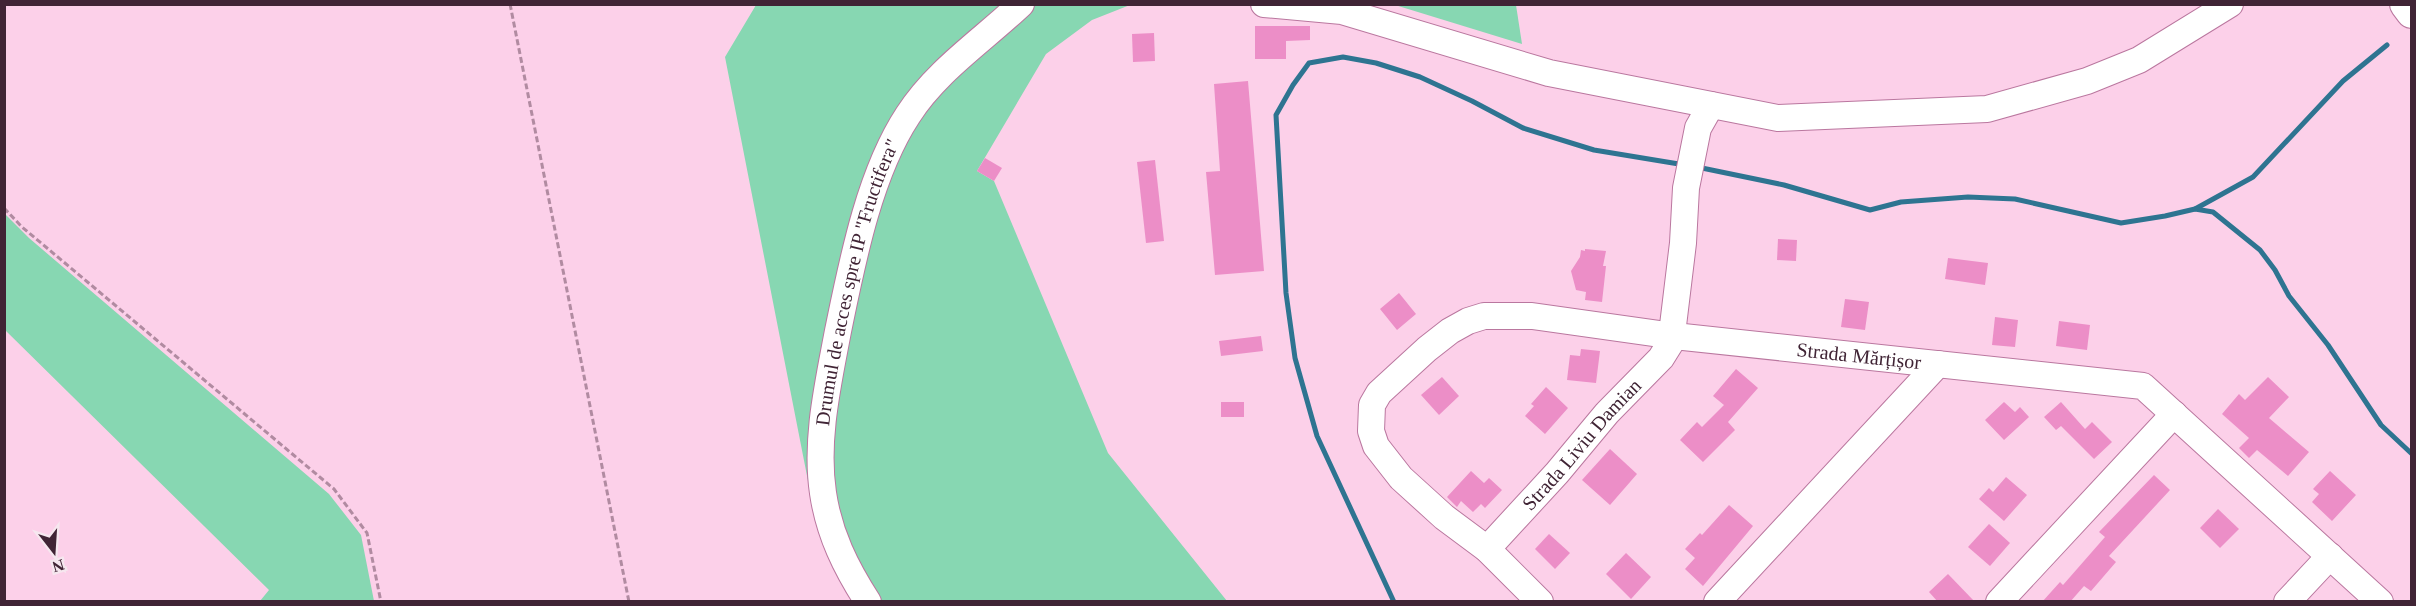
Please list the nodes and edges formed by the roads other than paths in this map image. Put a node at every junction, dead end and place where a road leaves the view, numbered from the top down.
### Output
1 (1022, 4) edge
2 (1264, 4) edge
3 (2230, 4) edge
4 (2406, 4) edge
5 (2412, 12) edge
6 (1711, 105) junction
7 (1674, 336) junction
8 (1938, 364) junction
9 (2175, 414) junction
10 (1486, 549) junction
11 (2330, 556) junction
12 (868, 602) edge
13 (1540, 602) edge
14 (1717, 602) edge
15 (1999, 602) edge
16 (2287, 602) edge
17 (2380, 602) edge

1 - 12 street, Drumul de acces spre IP "Fructifera"
2 - 6 street
3 - 6 street
4 - 5 main road
6 - 7 street
7 - 8 street, Strada Mărțișor
7 - 10 street, Strada Liviu Damian
7 - 10 street, Strada Mărțișor
8 - 9 street, Strada Mărțișor
8 - 14 street
9 - 11 street, Strada Mărțișor
9 - 15 street
10 - 13 street
11 - 16 street
11 - 17 street, Strada Mărțișor

